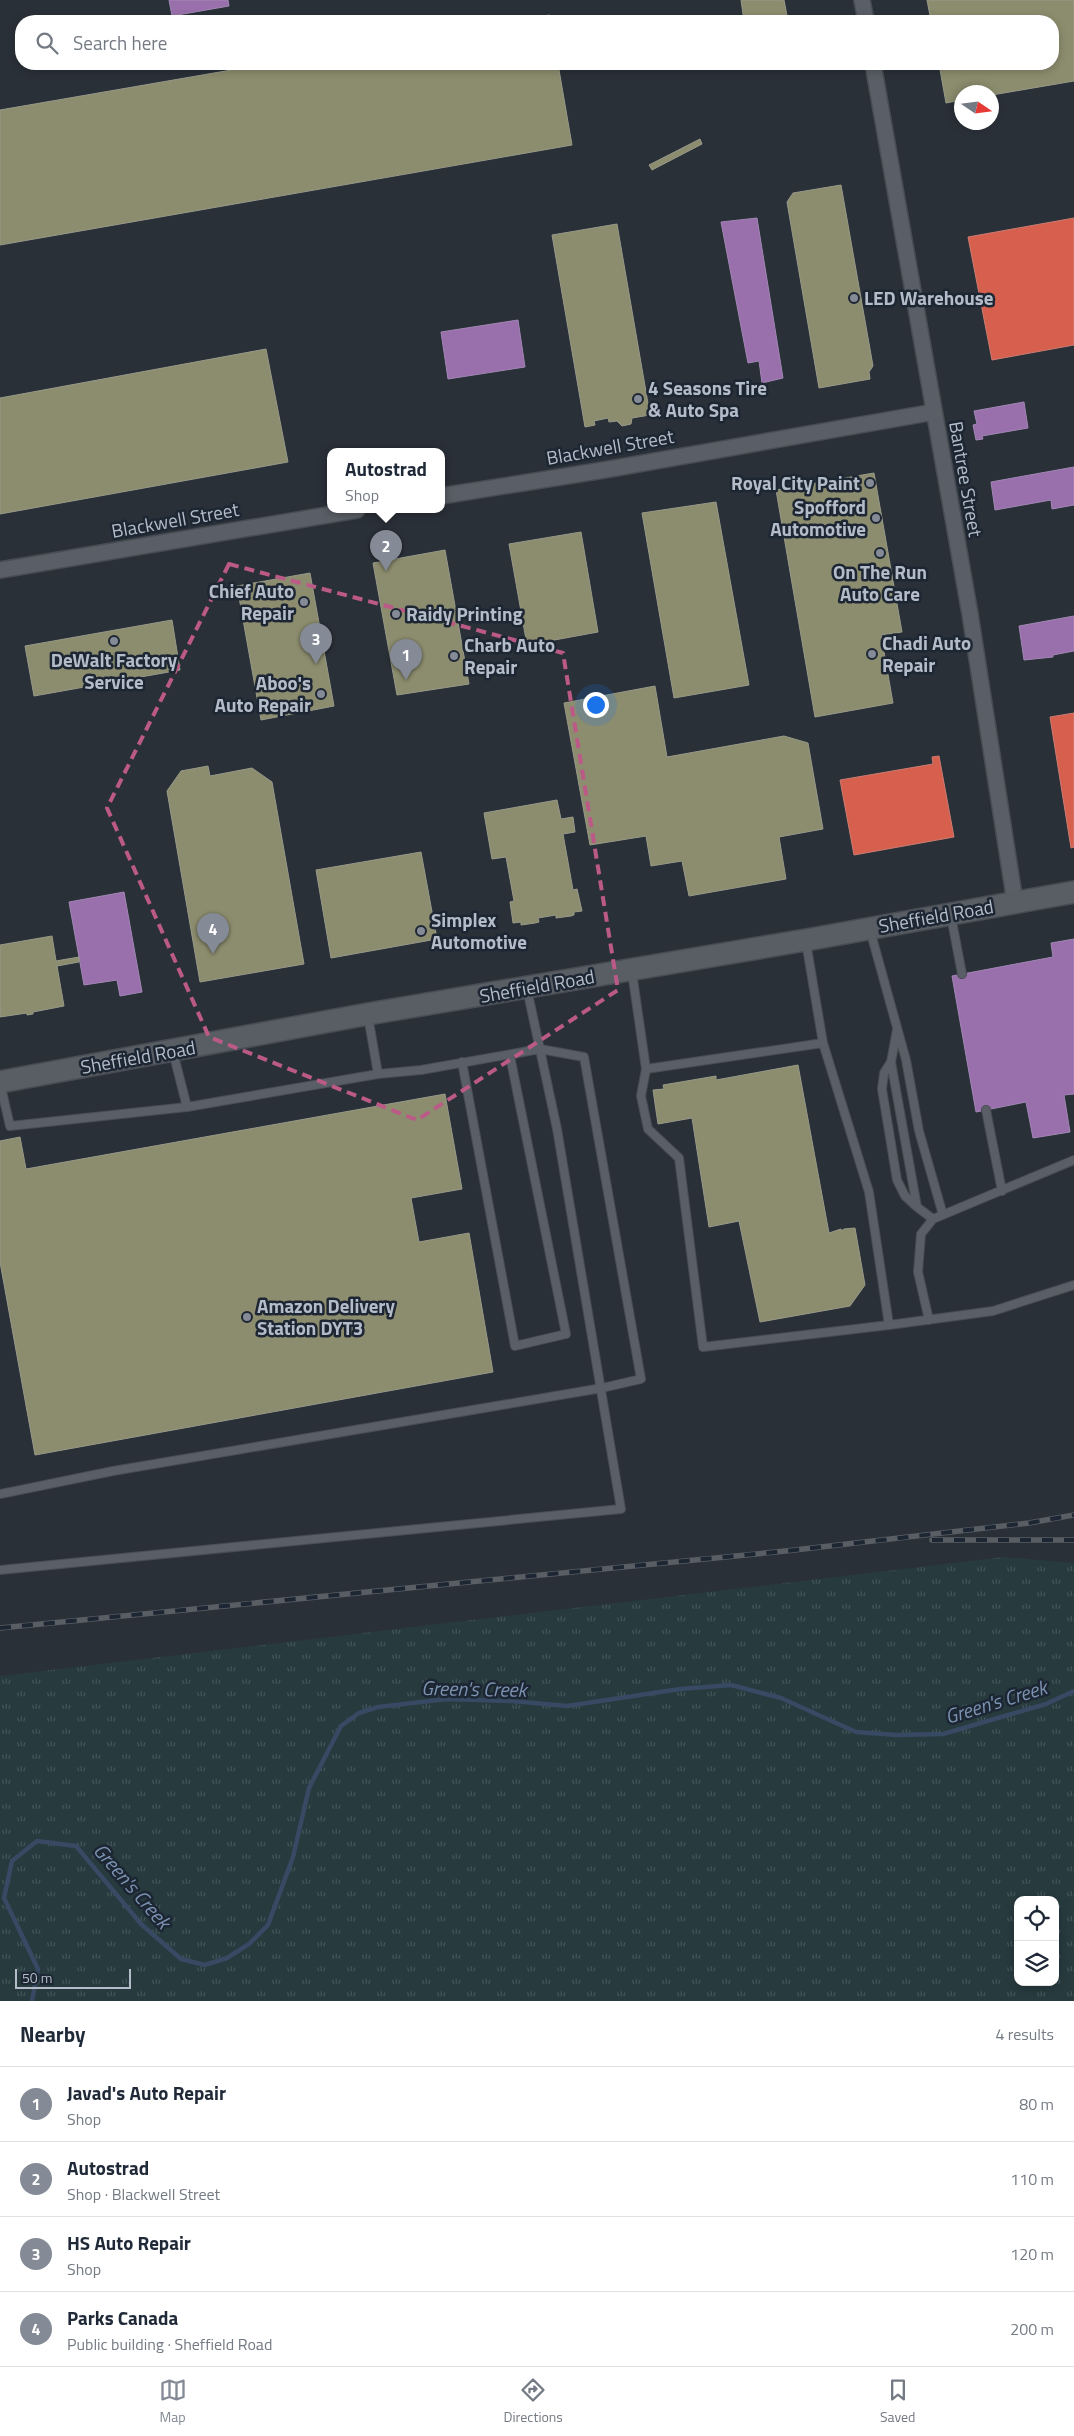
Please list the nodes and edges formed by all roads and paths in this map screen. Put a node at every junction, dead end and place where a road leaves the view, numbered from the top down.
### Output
1 (862, 0) edge
2 (865, 15) edge
3 (874, 70) edge
4 (934, 412) junction
5 (445, 495) edge
6 (339, 513) edge
7 (0, 570) edge
8 (1074, 892) edge
9 (1015, 902) junction
10 (951, 914) junction
11 (870, 928) junction
12 (806, 940) junction
13 (632, 969) junction
14 (962, 974) dead end
15 (527, 988) junction
16 (368, 1014) junction
17 (897, 1028) junction
18 (823, 1043) junction
19 (540, 1049) junction
20 (172, 1050) junction
21 (510, 1056) junction
22 (462, 1062) junction
23 (891, 1062) junction
24 (646, 1069) junction
25 (378, 1074) junction
26 (0, 1083) edge
27 (187, 1107) junction
28 (986, 1110) dead end
29 (1074, 1160) edge
30 (1002, 1191) junction
31 (917, 1207) junction
32 (943, 1215) junction
33 (933, 1219) junction
34 (1074, 1285) edge
35 (929, 1320) junction
36 (889, 1325) junction
37 (602, 1388) junction
38 (0, 1494) edge
39 (0, 1570) edge

1 - 2 street
3 - 4 street, Bantree Street
4 - 5 street, Blackwell Street
4 - 9 street, Bantree Street
6 - 7 street, Blackwell Street
8 - 9 street, Sheffield Road
9 - 10 street, Sheffield Road
10 - 11 street, Sheffield Road
10 - 14 lane
11 - 12 street, Sheffield Road
11 - 17 lane
12 - 13 street, Sheffield Road
12 - 18 lane
13 - 15 street, Sheffield Road
13 - 24 lane
15 - 16 street, Sheffield Road
15 - 19 lane
16 - 20 street, Sheffield Road
16 - 25 lane
17 - 23 lane
17 - 32 lane
18 - 24 lane
18 - 36 lane
19 - 21 lane
19 - 37 lane
19 - 37 lane
20 - 26 street, Sheffield Road
20 - 27 lane
21 - 22 lane
21 - 22 lane
22 - 25 lane
23 - 31 lane
23 - 31 lane
24 - 36 lane
25 - 27 lane
26 - 27 lane
28 - 30 lane
29 - 30 lane
30 - 32 lane
31 - 33 lane
32 - 33 lane
33 - 35 lane
34 - 35 lane
35 - 36 lane
37 - 38 lane
37 - 39 lane

